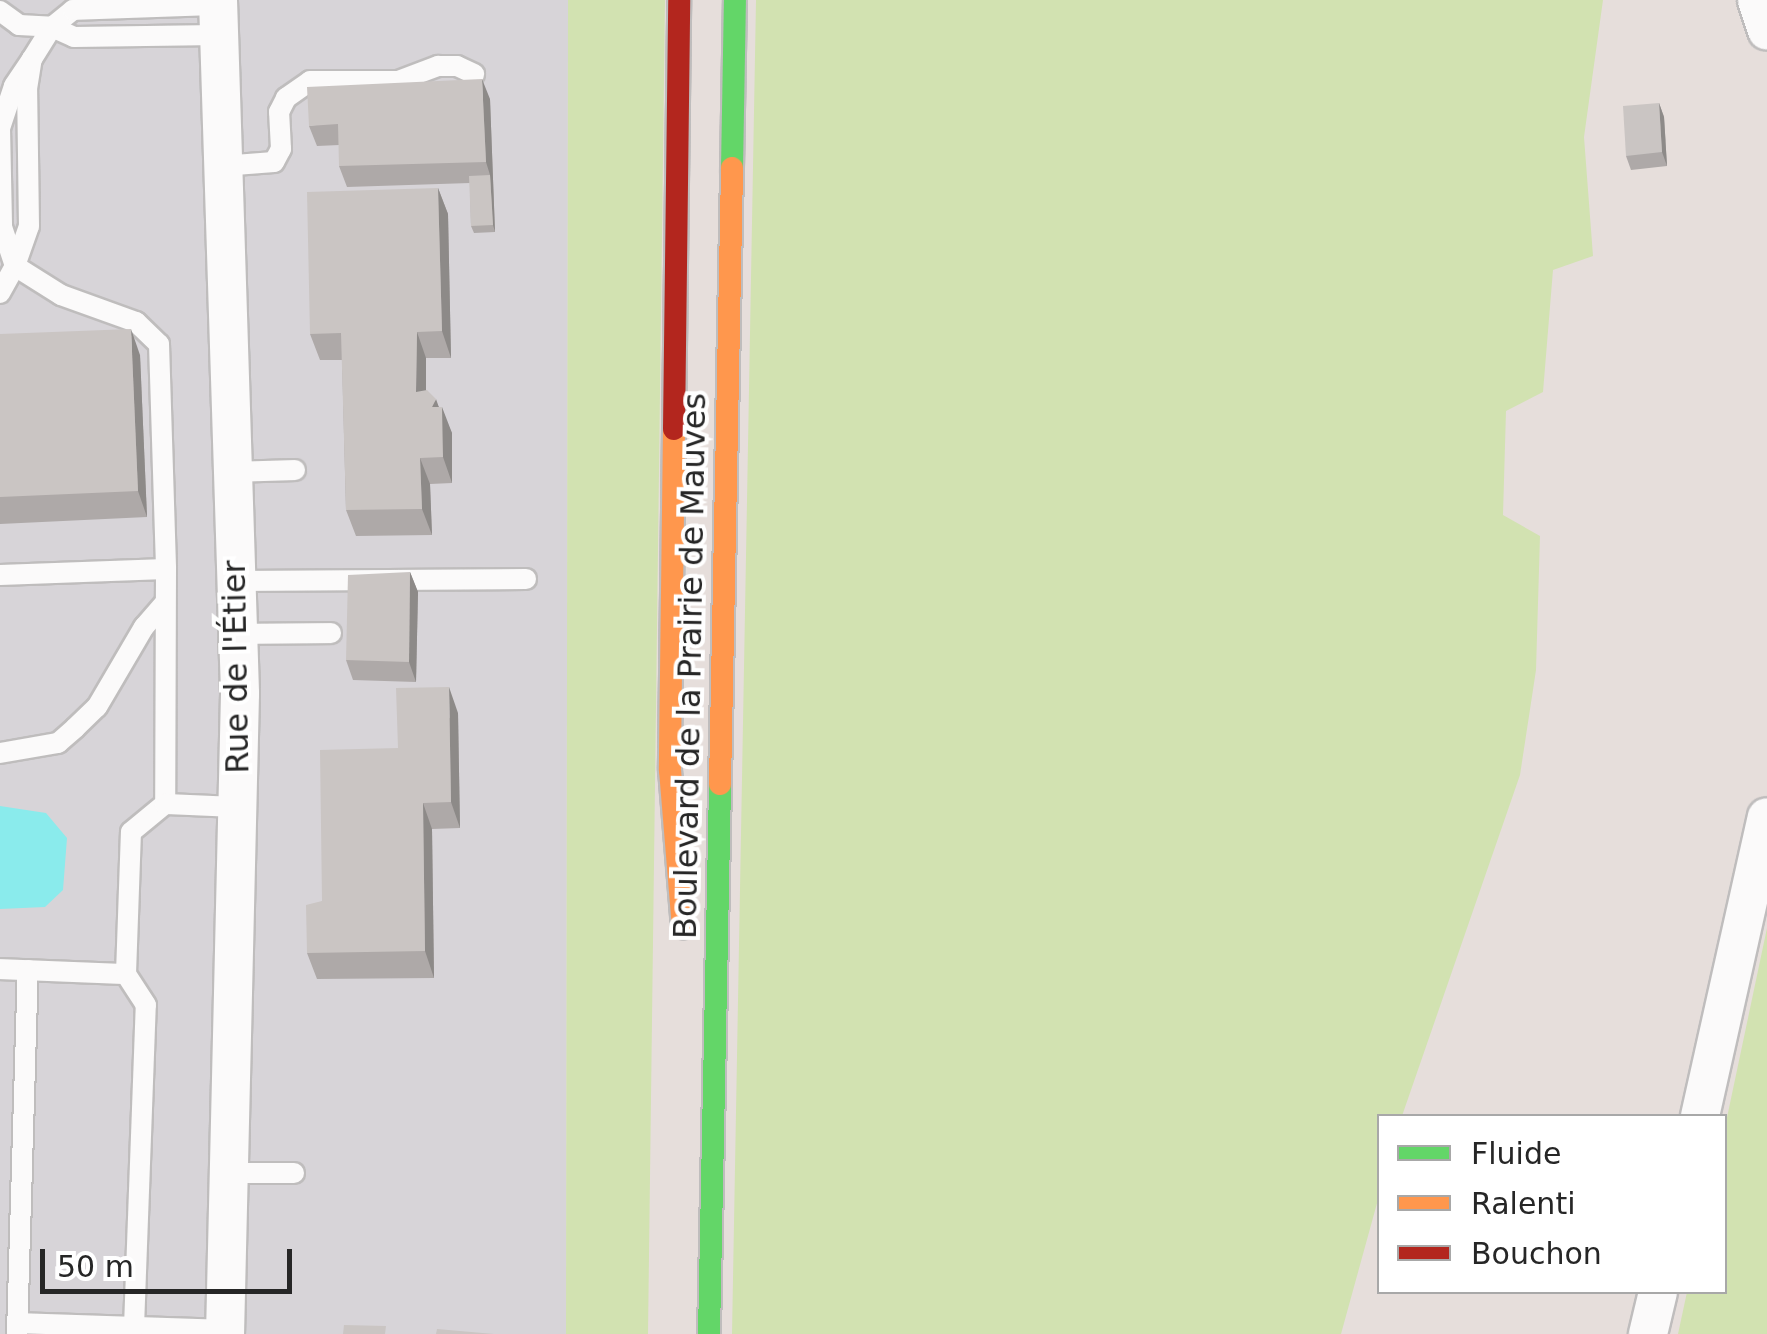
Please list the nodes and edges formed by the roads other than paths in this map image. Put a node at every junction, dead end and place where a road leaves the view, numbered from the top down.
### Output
1 (679, 0) edge
2 (698, 0) edge
3 (735, 0) edge
4 (1757, 0) edge
5 (0, 11) edge
6 (218, 13) edge
7 (52, 27) junction
8 (1767, 30) edge
9 (474, 74) dead end
10 (222, 166) junction
11 (16, 266) junction
12 (0, 293) edge
13 (295, 470) dead end
14 (232, 472) junction
15 (166, 569) junction
16 (0, 574) edge
17 (526, 579) dead end
18 (236, 581) junction
19 (165, 603) junction
20 (331, 633) dead end
21 (238, 634) junction
22 (0, 753) edge
23 (165, 804) junction
24 (237, 808) junction
25 (1767, 817) edge
26 (0, 969) edge
27 (28, 970) junction
28 (126, 974) junction
29 (1700, 1114) edge
30 (229, 1172) junction
31 (294, 1173) dead end
32 (1658, 1294) edge
33 (134, 1327) junction
34 (18, 1329) edge
35 (225, 1332) edge
36 (709, 1334) edge
37 (1648, 1334) edge

1 - 2 main road, Boulevard de la Prairie de Mauves
3 - 36 main road, Boulevard de la Prairie de Mauves
4 - 8 street
5 - 7 lane
6 - 7 lane
6 - 7 lane
6 - 10 street, Rue de l'Étier
7 - 11 lane
9 - 10 lane
10 - 14 street, Rue de l'Étier
11 - 12 lane
11 - 15 lane
13 - 14 lane
14 - 18 street, Rue de l'Étier
15 - 16 lane
15 - 19 lane
17 - 18 lane
18 - 21 street, Rue de l'Étier
19 - 22 lane
19 - 23 lane
20 - 21 lane
21 - 24 street, Rue de l'Étier
23 - 24 lane
23 - 28 lane
24 - 30 street, Rue de l'Étier
25 - 29 street
26 - 27 lane
27 - 28 lane
27 - 34 lane
28 - 33 lane
30 - 31 lane
30 - 35 street, Rue de l'Étier
32 - 37 street
33 - 34 lane
33 - 35 lane

